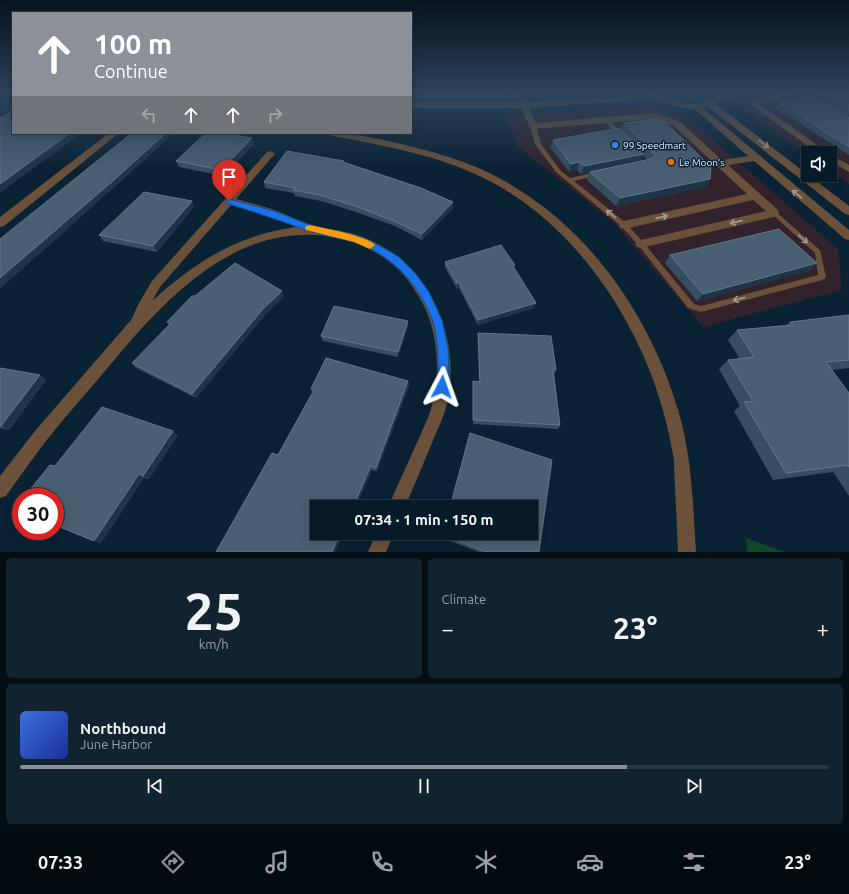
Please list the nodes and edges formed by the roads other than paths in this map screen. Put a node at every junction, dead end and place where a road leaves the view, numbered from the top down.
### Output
1 (530, 119) edge
2 (627, 119) edge
3 (665, 119) edge
4 (709, 119) edge
5 (729, 119) edge
6 (774, 119) edge
7 (607, 121) junction
8 (533, 126) junction
9 (114, 134) edge
10 (338, 134) edge
11 (627, 142) edge
12 (814, 146) edge
13 (270, 154) dead end
14 (754, 158) junction
15 (837, 161) edge
16 (719, 164) junction
17 (849, 169) edge
18 (600, 174) edge
19 (569, 180) junction
20 (755, 196) junction
21 (229, 201) junction
22 (849, 211) edge
23 (774, 213) junction
24 (824, 216) junction
25 (0, 223) edge
26 (624, 225) junction
27 (316, 230) junction
28 (849, 236) edge
29 (641, 244) junction
30 (137, 323) junction
31 (0, 490) edge
32 (399, 500) edge
33 (382, 540) edge
34 (377, 552) edge
35 (687, 552) edge

1 - 8 street
2 - 7 street
3 - 16 street
4 - 14 street
5 -> 22 street
6 - 12 street
7 - 8 street
7 - 11 lane
8 - 19 lane
9 - 25 street
10 - 35 street
13 - 21 street
14 - 16 street
24 -> 14 street
15 - 17 street
16 - 20 street
18 - 19 lane
26 -> 19 lane
20 - 23 street
26 -> 20 street
21 - 27 street
21 - 30 street
22 - 24 street
23 -> 29 street
23 -> 29 lane
24 - 28 street
26 - 29 lane
27 - 30 street
27 - 32 street
30 - 31 street
33 - 34 street

